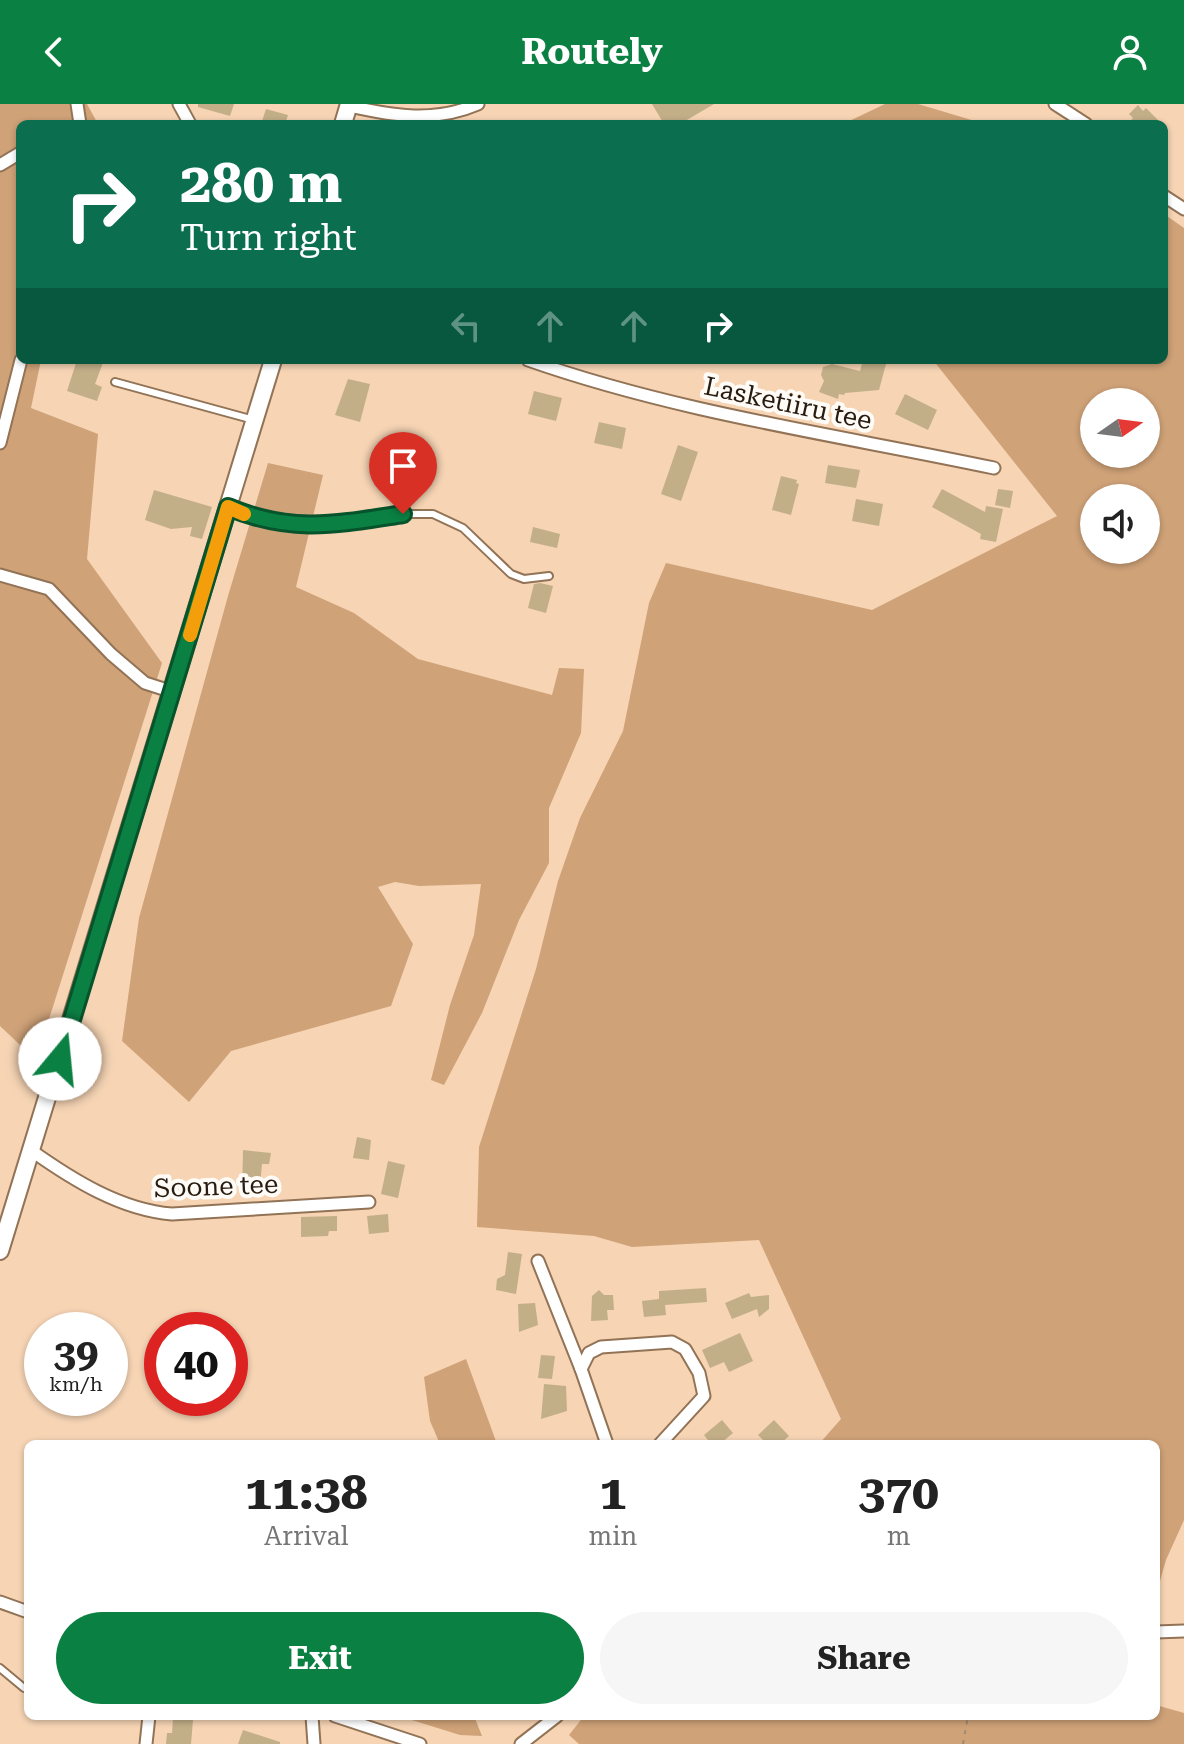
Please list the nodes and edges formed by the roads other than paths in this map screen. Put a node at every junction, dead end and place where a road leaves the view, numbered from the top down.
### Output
1 (478, 104) edge
2 (1055, 104) edge
3 (349, 105) edge
4 (1080, 120) edge
5 (20, 364) edge
6 (272, 364) edge
7 (541, 364) edge
8 (115, 382) dead end
9 (254, 420) junction
10 (0, 443) edge
11 (994, 468) dead end
12 (228, 507) junction
13 (0, 575) edge
14 (549, 576) dead end
15 (173, 692) junction
16 (32, 1151) junction
17 (369, 1202) dead end
18 (0, 1251) edge
19 (538, 1261) dead end
20 (581, 1369) junction
21 (606, 1440) edge
22 (664, 1440) edge
23 (0, 1602) edge
24 (24, 1611) edge
25 (1184, 1631) edge
26 (1160, 1632) edge
27 (0, 1668) edge
28 (24, 1688) dead end
29 (149, 1720) edge
30 (312, 1720) edge
31 (347, 1720) edge
32 (552, 1720) edge
33 (146, 1744) edge
34 (314, 1744) edge
35 (420, 1744) edge
36 (521, 1744) edge

1 - 3 street
2 - 4 street
5 - 10 street
6 - 9 street
7 - 11 street, Lasketiiru tee
8 - 9 lane
9 - 12 street
12 - 14 lane
12 - 15 street
13 - 15 street
15 - 16 street
16 - 17 street, Soone tee
16 - 18 street
19 - 20 street
20 - 21 street
20 - 22 street
23 - 24 street
25 - 26 street
27 - 28 lane
29 - 33 street
30 - 34 street
31 - 35 street
32 - 36 street

